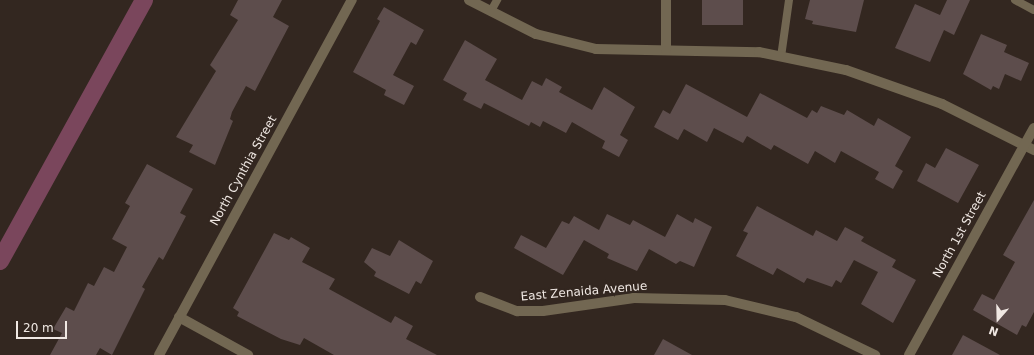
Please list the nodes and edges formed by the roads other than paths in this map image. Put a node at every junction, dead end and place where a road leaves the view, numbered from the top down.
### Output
1 (352, 0) edge
2 (469, 0) edge
3 (497, 0) edge
4 (666, 0) edge
5 (789, 0) edge
6 (1015, 0) edge
7 (1034, 10) edge
8 (491, 11) junction
9 (666, 50) junction
10 (781, 57) junction
11 (1034, 128) edge
12 (1024, 145) junction
13 (1034, 150) edge
14 (480, 297) dead end
15 (179, 317) junction
16 (159, 355) edge
17 (248, 355) edge
18 (875, 355) edge
19 (909, 355) edge

1 - 15 street, North Cynthia Street
2 - 8 street
3 - 8 lane
4 - 9 street
5 - 10 lane
6 - 7 lane
8 - 9 street
9 - 10 street
10 - 12 street
11 - 12 street, North 1st Street
12 - 13 street
12 - 19 street, North 1st Street
14 - 18 street, East Zenaida Avenue
15 - 16 street, North Cynthia Street
15 - 17 street

